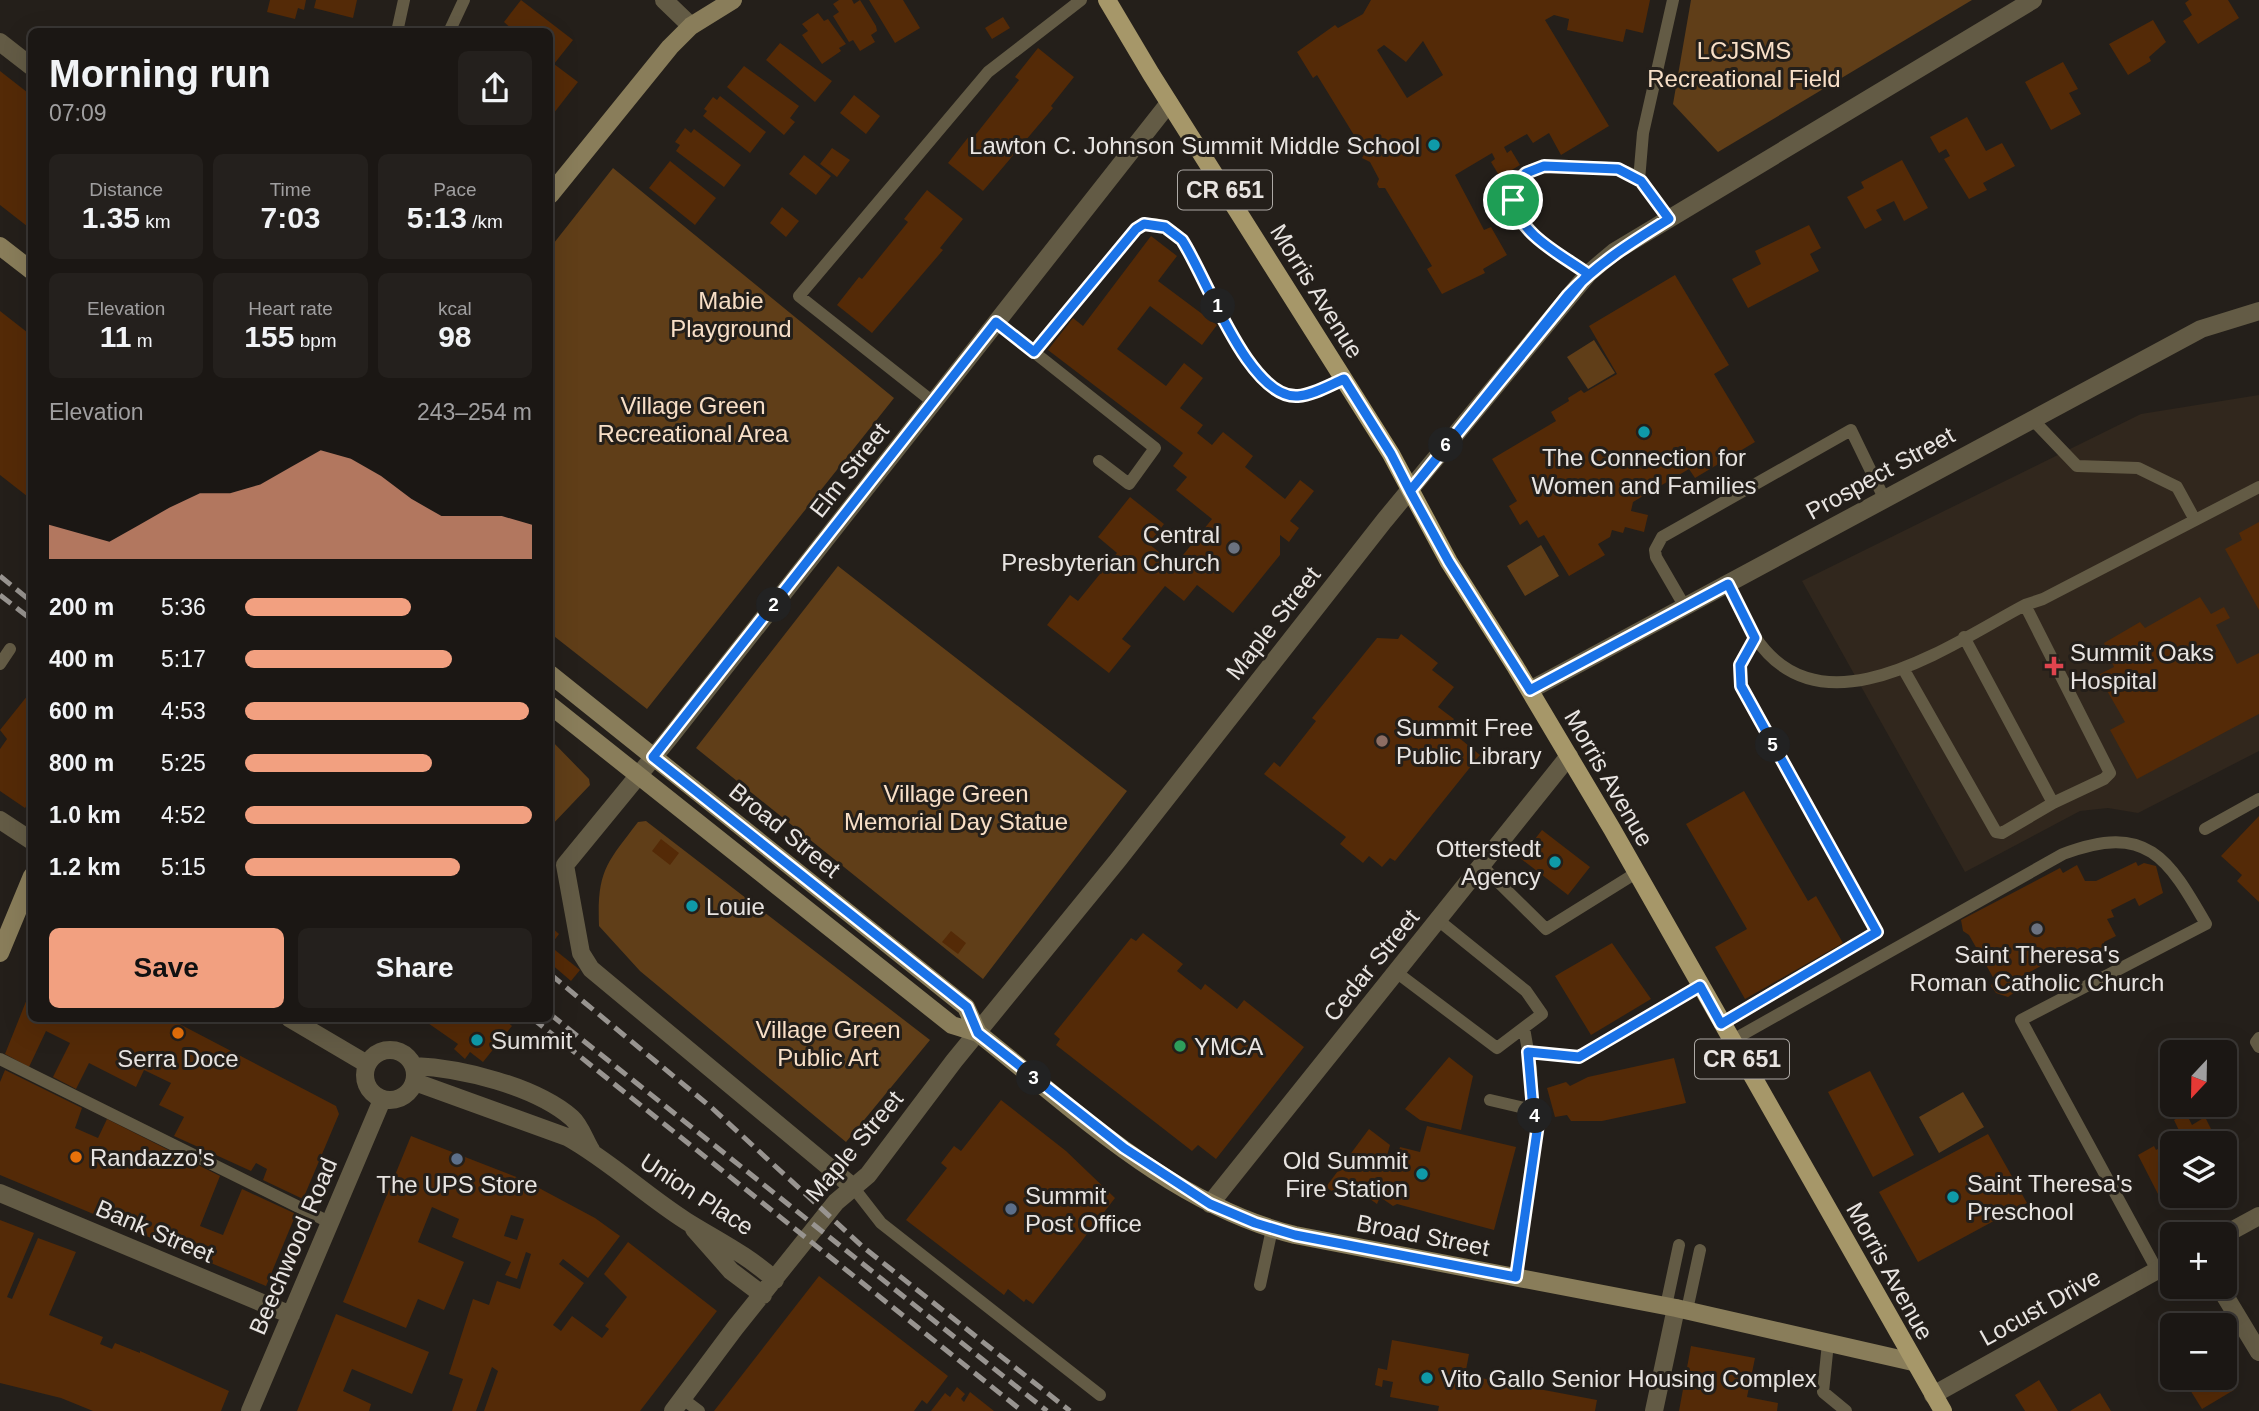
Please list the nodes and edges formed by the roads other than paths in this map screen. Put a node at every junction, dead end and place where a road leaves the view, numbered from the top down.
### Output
1 (404, 0) edge
2 (464, 0) edge
3 (664, 0) edge
4 (733, 0) edge
5 (1081, 0) edge
6 (1107, 0) edge
7 (1673, 0) edge
8 (2033, 0) edge
9 (691, 26) junction
10 (398, 28) edge
11 (451, 28) edge
12 (0, 42) edge
13 (28, 64) edge
14 (1169, 103) junction
15 (1639, 180) junction
16 (553, 191) edge
17 (1669, 219) junction
18 (0, 246) edge
19 (28, 268) edge
20 (1588, 274) junction
21 (2259, 311) edge
22 (996, 322) junction
23 (1034, 352) junction
24 (1344, 379) junction
25 (933, 402) junction
26 (2032, 419) junction
27 (1099, 461) dead end
28 (2259, 487) edge
29 (1410, 491) junction
30 (1884, 498) junction
31 (2195, 520) junction
32 (1728, 584) junction
33 (2025, 605) junction
34 (1685, 607) junction
35 (1964, 637) junction
36 (1755, 638) junction
37 (10, 649) dead end
38 (0, 664) edge
39 (1904, 670) junction
40 (553, 676) edge
41 (1530, 690) junction
42 (553, 707) edge
43 (653, 757) junction
44 (1569, 757) junction
45 (638, 776) junction
46 (2259, 799) edge
47 (2053, 803) junction
48 (0, 820) edge
49 (2205, 829) dead end
50 (28, 838) edge
51 (557, 865) edge
52 (1482, 866) junction
53 (1636, 873) junction
54 (28, 883) edge
55 (1438, 920) junction
56 (5, 926) edge
57 (0, 953) edge
58 (1396, 972) junction
59 (1700, 986) junction
60 (296, 1022) edge
61 (1721, 1024) junction
62 (1524, 1028) junction
63 (978, 1033) junction
64 (2259, 1038) edge
65 (1731, 1041) junction
66 (2259, 1047) edge
67 (1528, 1052) junction
68 (0, 1059) edge
69 (367, 1064) junction
70 (414, 1074) junction
71 (382, 1100) junction
72 (1490, 1100) dead end
73 (1533, 1110) junction
74 (591, 1150) junction
75 (853, 1187) junction
76 (0, 1193) edge
77 (1210, 1204) junction
78 (2259, 1216) edge
79 (687, 1221) junction
80 (329, 1222) junction
81 (2237, 1228) edge
82 (1272, 1229) junction
83 (1679, 1245) dead end
84 (1700, 1250) dead end
85 (2160, 1259) edge
86 (2160, 1268) edge
87 (1516, 1277) junction
88 (775, 1280) junction
89 (1260, 1285) dead end
90 (762, 1295) junction
91 (2227, 1299) edge
92 (1676, 1308) junction
93 (291, 1315) junction
94 (1828, 1343) junction
95 (2259, 1352) edge
96 (1913, 1362) junction
97 (1100, 1395) dead end
98 (1933, 1395) junction
99 (678, 1405) edge
100 (250, 1411) edge
101 (699, 1411) edge
102 (1654, 1411) edge
103 (1846, 1411) edge
104 (1943, 1411) edge

1 - 10 lane
2 - 11 lane
3 - 9 street
4 - 9 main road
5 - 25 lane
6 - 14 main road, Morris Avenue / CR 651
7 - 15 lane
8 - 17 street, Maple Street
9 - 16 main road
12 - 13 street
14 - 22 street, Elm Street
14 - 24 main road, Morris Avenue / CR 651
15 - 17 lane
15 - 20 lane
17 - 20 street, Maple Street
18 - 19 main road
20 - 29 street, Maple Street
21 - 26 street, Prospect Street
22 - 23 lane
22 - 25 street, Elm Street
23 - 24 lane
23 - 27 lane
24 - 29 main road, Morris Avenue / CR 651
25 - 43 street, Elm Street
26 - 30 street, Prospect Street
26 - 31 lane
28 - 31 lane
29 - 41 main road, Morris Avenue / CR 651
29 - 63 street, Maple Street
30 - 32 street, Prospect Street
30 - 34 lane
31 - 33 lane
32 - 34 street, Prospect Street
32 - 36 lane
33 - 35 lane
33 - 47 lane
34 - 41 street, Prospect Street
35 - 39 lane
35 - 47 lane
36 - 39 lane
36 - 61 lane
37 - 38 lane
39 - 47 lane
40 - 43 main road, Broad Street
41 - 44 main road, Morris Avenue / CR 651
42 - 45 main road, Broad Street
43 - 45 street, Elm Street
43 - 63 main road, Broad Street
44 - 52 street, Cedar Street
44 - 53 main road, Morris Avenue / CR 651
45 - 51 street, Elm Street
45 - 63 main road, Broad Street
46 - 49 lane
48 - 50 street
51 - 75 street
52 - 53 lane
52 - 55 street, Cedar Street
53 - 59 main road, Morris Avenue / CR 651
54 - 56 main road
55 - 58 street, Cedar Street
55 - 62 lane
56 - 57 main road
58 - 62 lane
58 - 77 street, Cedar Street
59 - 61 main road, Morris Avenue / CR 651
59 - 67 lane
60 - 69 street
61 - 65 main road, Morris Avenue / CR 651
62 - 67 lane
63 - 75 street, Maple Street
63 - 77 main road, Broad Street
64 - 66 lane
65 - 85 lane
65 - 96 main road, Morris Avenue / CR 651
67 - 73 lane
68 - 80 lane
69 - 70 street, Union Place
69 - 71 street
70 - 71 street
70 - 74 street, Union Place
70 - 74 street, Union Place
71 - 80 street, Beechwood Road
72 - 73 lane
73 - 87 lane
74 - 79 street, Union Place
75 - 88 street, Maple Street
75 - 97 lane
76 - 93 street, Bank Street
77 - 82 main road, Broad Street
78 - 81 street
79 - 88 street, Union Place
79 - 90 street
80 - 93 street, Beechwood Road
82 - 87 main road, Broad Street
82 - 89 lane
83 - 92 lane
84 - 92 lane
86 - 98 street, Locust Drive
87 - 92 main road, Broad Street
88 - 90 street, Maple Street
90 - 99 street, Maple Street
91 - 95 street
92 - 94 main road, Broad Street
92 - 102 street
93 - 100 street, Beechwood Road
94 - 96 main road, Broad Street
94 - 103 lane
96 - 98 main road, Morris Avenue
98 - 104 main road, Morris Avenue
99 - 101 lane

